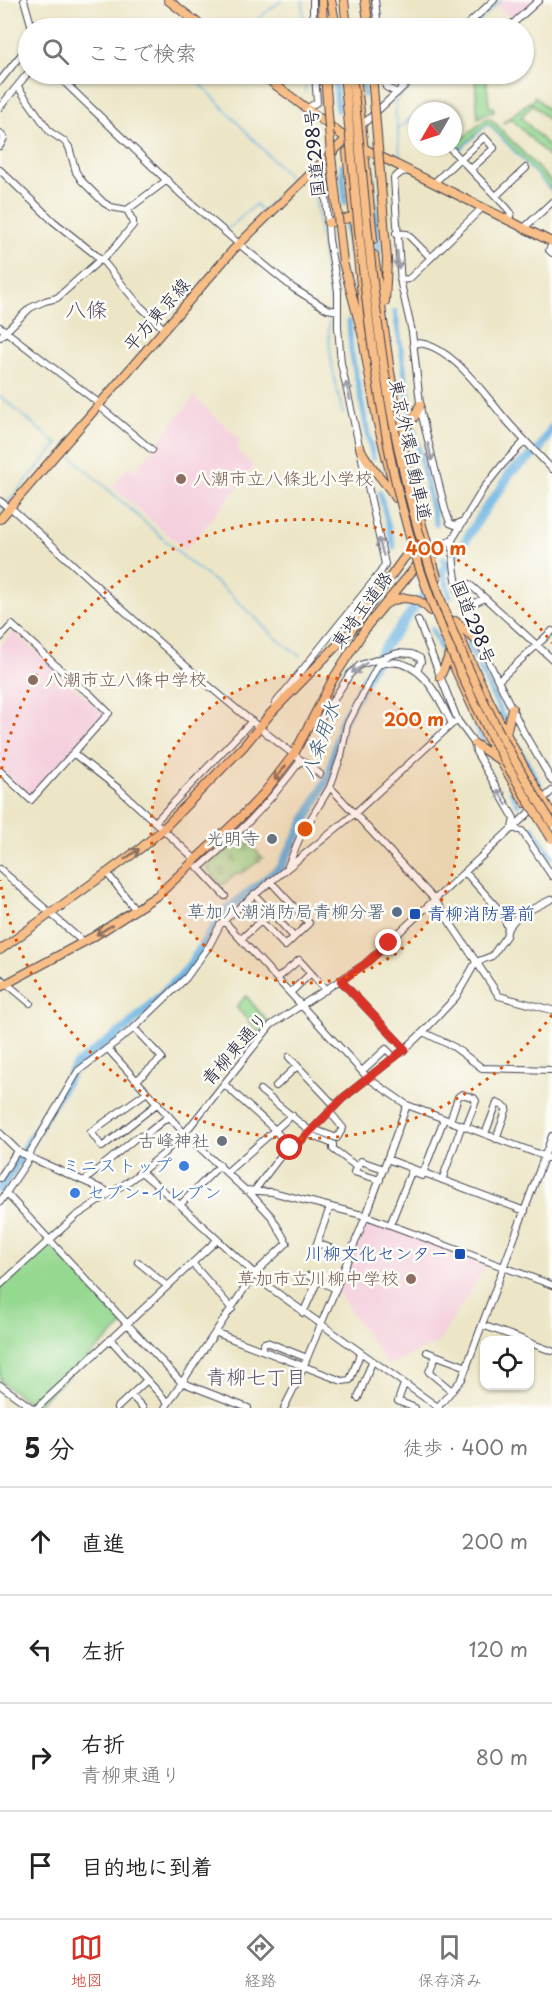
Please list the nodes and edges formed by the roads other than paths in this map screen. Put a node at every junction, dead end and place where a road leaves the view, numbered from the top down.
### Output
1 (24, 0) edge
2 (168, 0) edge
3 (313, 0) edge
4 (322, 0) edge
5 (331, 0) edge
6 (336, 0) edge
7 (344, 0) edge
8 (350, 0) edge
9 (365, 0) edge
10 (375, 0) edge
11 (494, 0) edge
12 (539, 0) edge
13 (29, 18) edge
14 (191, 18) edge
15 (313, 18) edge
16 (323, 18) edge
17 (336, 18) edge
18 (337, 18) edge
19 (348, 18) edge
20 (350, 18) edge
21 (368, 18) edge
22 (377, 18) edge
23 (475, 18) edge
24 (519, 18) edge
25 (18, 58) edge
26 (0, 81) edge
27 (20, 84) edge
28 (66, 84) edge
29 (274, 84) edge
30 (316, 84) edge
31 (326, 84) edge
32 (343, 84) edge
33 (343, 84) edge
34 (355, 84) edge
35 (356, 84) edge
36 (373, 84) edge
37 (385, 84) edge
38 (407, 84) edge
39 (18, 87) junction
40 (398, 93) junction
41 (0, 107) edge
42 (306, 109) junction
43 (362, 125) junction
44 (0, 133) edge
45 (346, 140) junction
46 (0, 146) edge
47 (364, 149) junction
48 (460, 158) junction
49 (526, 168) dead end
50 (316, 169) junction
51 (471, 169) junction
52 (0, 170) edge
53 (410, 171) junction
54 (167, 180) junction
55 (434, 183) junction
56 (496, 196) junction
57 (552, 202) edge
58 (483, 207) junction
59 (127, 210) junction
60 (353, 217) junction
61 (508, 221) junction
62 (328, 223) junction
63 (524, 228) junction
64 (396, 234) junction
65 (552, 243) edge
66 (239, 244) junction
67 (552, 253) edge
68 (431, 258) junction
69 (101, 260) junction
70 (400, 280) junction
71 (338, 311) junction
72 (384, 321) junction
73 (165, 330) junction
74 (2, 332) edge
75 (413, 343) junction
76 (368, 369) junction
77 (99, 405) junction
78 (420, 405) junction
79 (401, 434) junction
80 (525, 441) junction
81 (360, 448) junction
82 (152, 450) dead end
83 (552, 469) edge
84 (396, 498) junction
85 (0, 501) edge
86 (10, 508) junction
87 (0, 519) edge
88 (464, 521) junction
89 (452, 540) junction
90 (411, 551) junction
91 (429, 551) junction
92 (416, 566) junction
93 (469, 584) dead end
94 (485, 598) junction
95 (466, 607) junction
96 (381, 608) junction
97 (431, 611) junction
98 (453, 619) junction
99 (418, 620) dead end
100 (552, 631) edge
101 (0, 638) edge
102 (480, 644) junction
103 (537, 645) junction
104 (449, 656) junction
105 (552, 658) edge
106 (417, 671) junction
107 (440, 677) junction
108 (499, 680) junction
109 (512, 708) junction
110 (271, 713) junction
111 (252, 721) junction
112 (455, 722) junction
113 (311, 724) junction
114 (259, 728) junction
115 (506, 734) junction
116 (475, 744) junction
117 (74, 754) junction
118 (298, 757) junction
119 (499, 759) junction
120 (0, 771) edge
121 (320, 774) dead end
122 (552, 781) edge
123 (330, 787) junction
124 (552, 791) edge
125 (543, 800) junction
126 (530, 812) junction
127 (354, 814) junction
128 (552, 814) edge
129 (155, 822) junction
130 (552, 823) edge
131 (512, 828) junction
132 (162, 830) junction
133 (552, 839) edge
134 (552, 846) edge
135 (196, 863) junction
136 (288, 866) junction
137 (0, 869) edge
138 (465, 872) junction
139 (107, 873) junction
140 (552, 876) edge
141 (270, 881) junction
142 (254, 894) junction
143 (225, 896) dead end
144 (552, 899) edge
145 (435, 900) junction
146 (135, 909) junction
147 (271, 912) junction
148 (52, 914) junction
149 (224, 921) junction
150 (261, 921) junction
151 (508, 928) junction
152 (294, 937) junction
153 (241, 939) junction
154 (83, 942) junction
155 (0, 950) edge
156 (476, 962) junction
157 (311, 973) junction
158 (278, 978) junction
159 (341, 981) junction
160 (2, 983) edge
161 (326, 990) junction
162 (291, 992) junction
163 (30, 1003) dead end
164 (303, 1005) junction
165 (552, 1010) edge
166 (134, 1028) junction
167 (423, 1032) junction
168 (108, 1049) junction
169 (405, 1049) junction
170 (289, 1057) dead end
171 (394, 1057) junction
172 (296, 1067) junction
173 (552, 1070) edge
174 (362, 1071) junction
175 (368, 1077) junction
176 (137, 1080) junction
177 (224, 1084) junction
178 (276, 1086) dead end
179 (260, 1090) dead end
180 (147, 1092) junction
181 (158, 1103) junction
182 (407, 1105) junction
183 (332, 1108) junction
184 (292, 1115) junction
185 (169, 1116) junction
186 (447, 1120) junction
187 (464, 1126) junction
188 (275, 1130) junction
189 (311, 1131) junction
190 (0, 1133) edge
191 (184, 1133) junction
192 (485, 1134) junction
193 (552, 1136) edge
194 (496, 1139) junction
195 (290, 1148) junction
196 (18, 1152) junction
197 (29, 1156) junction
198 (544, 1156) junction
199 (552, 1159) edge
200 (387, 1160) junction
201 (220, 1165) junction
202 (357, 1167) junction
203 (384, 1169) junction
204 (141, 1172) junction
205 (227, 1172) junction
206 (423, 1173) junction
207 (0, 1178) edge
208 (84, 1180) junction
209 (380, 1180) junction
210 (442, 1180) junction
211 (251, 1191) junction
212 (6, 1193) junction
213 (111, 1193) junction
214 (0, 1202) edge
215 (180, 1205) junction
216 (330, 1207) junction
217 (525, 1210) junction
218 (366, 1216) junction
219 (390, 1225) junction
220 (50, 1239) junction
221 (217, 1240) junction
222 (317, 1243) junction
223 (313, 1254) dead end
224 (350, 1256) junction
225 (138, 1262) dead end
226 (192, 1263) junction
227 (503, 1268) junction
228 (254, 1274) junction
229 (309, 1276) dead end
230 (318, 1280) junction
231 (0, 1285) edge
232 (167, 1286) junction
233 (552, 1286) edge
234 (336, 1288) junction
235 (232, 1309) junction
236 (303, 1313) junction
237 (127, 1324) junction
238 (321, 1325) junction
239 (482, 1325) junction
240 (217, 1333) junction
241 (511, 1336) edge
242 (110, 1339) junction
243 (534, 1344) edge
244 (262, 1349) junction
245 (552, 1351) edge
246 (427, 1352) dead end
247 (360, 1354) junction
248 (436, 1356) junction
249 (308, 1358) junction
250 (372, 1362) junction
251 (304, 1365) junction
252 (467, 1367) junction
253 (147, 1380) junction
254 (181, 1382) junction
255 (404, 1384) junction
256 (0, 1385) edge
257 (452, 1391) junction
258 (131, 1395) junction
259 (422, 1397) junction
260 (358, 1398) dead end
261 (227, 1404) edge
262 (166, 1406) edge
263 (32, 1408) edge
264 (37, 1408) edge
265 (117, 1408) edge
266 (143, 1408) edge
267 (248, 1408) edge
268 (284, 1408) edge
269 (416, 1408) edge
270 (438, 1408) edge

1 - 13 street
2 - 14 main road
3 - 15 street
4 - 16 highway
5 - 17 highway
6 - 18 highway
7 - 19 highway
8 - 20 highway
9 - 21 highway
10 - 22 street
11 - 23 street
12 - 24 street
25 - 26 street
27 - 39 street
28 - 54 street
29 - 42 main road
30 - 42 street
31 - 76 highway, 国道298号, bridge
32 - 45 highway, 国道298号
33 - 133 highway, 東京外環自動車道, bridge
34 - 130 highway, 東京外環自動車道, bridge
35 - 43 highway, 国道298号
36 - 72 highway, 国道298号, bridge
37 - 40 street
38 - 40 street
39 - 41 street
39 - 59 street
40 - 43 street
42 - 45 main road
43 - 45 street
43 - 47 highway, 国道298号
44 - 46 street
45 - 47 main road
45 - 50 main road, 平方東京線
45 - 60 highway, 国道298号
47 - 53 main road
47 - 72 highway, 国道298号
48 - 51 street
48 - 51 street
48 - 55 street
49 - 56 street
50 - 62 street
50 - 66 main road, 平方東京線
51 - 56 street
52 - 69 street
53 - 55 main road
53 - 64 street
54 - 59 street
54 - 66 street
55 - 58 main road
56 - 61 street
57 - 63 street
58 - 61 main road
58 - 68 street
59 - 69 street
60 - 62 highway
60 - 76 highway, 国道298号
61 - 63 main road
62 - 71 street
63 - 65 main road
64 - 68 street
64 -> 70 street
65 - 67 street
66 - 71 street
66 - 73 main road, 平方東京線
68 - 70 street
69 - 73 street
69 - 74 street
70 - 75 street
81 -> 71 street
72 - 79 highway, 国道298号
73 - 77 main road, 平方東京線
74 - 77 street
75 - 78 street
75 - 80 street
76 - 84 highway, 国道298号
77 - 82 street
77 - 86 main road, 平方東京線
78 - 79 highway
78 -> 88 street
79 - 91 highway, 国道298号
80 - 83 street
80 - 88 street
81 - 84 highway
110 -> 81 street
84 - 90 highway, 国道298号
85 - 86 street
86 - 87 main road, 平方東京線
86 - 111 street
88 - 89 street
89 - 91 street
89 - 95 street
90 - 91 highway
90 - 92 highway, 国道298号
90 - 110 highway, 東埼玉道路
91 - 92 highway, 東埼玉道路
91 - 98 highway, 国道298号
92 - 96 highway, 東埼玉道路
92 - 97 highway, 国道298号
93 - 94 street
94 - 95 street
94 - 103 street
95 - 102 street
96 - 97 highway
96 - 113 highway, 東埼玉道路
97 - 104 highway, 国道298号
98 - 102 highway
98 - 115 highway, 国道298号
99 - 107 street
100 - 103 street
101 - 117 street
102 - 108 street
103 - 105 street
103 - 108 street
104 - 107 highway
104 - 119 highway, 国道298号
106 - 112 street
106 -> 113 street
106 - 123 street
107 - 112 street
108 - 109 street
109 - 115 highway
109 - 122 street
110 - 114 highway, 東埼玉道路
111 - 114 street
111 - 129 street
112 - 116 street
112 - 127 street
113 - 118 highway, 東埼玉道路
114 - 118 street
114 - 132 highway, 東埼玉道路
115 - 125 highway, 国道298号
116 - 119 highway
131 -> 116 street
117 - 120 street
117 - 129 street
118 - 121 street
118 - 135 highway, 東埼玉道路
119 - 126 highway, 国道298号
123 - 127 street
123 - 136 street
124 - 125 street, 青柳東通り
125 - 126 street, 青柳東通り
125 - 128 highway, 国道298号
126 - 131 street, 青柳東通り
126 - 134 highway, 国道298号
127 - 136 street
127 - 145 street
129 - 132 street
131 - 138 street, 青柳東通り
131 - 140 street
132 - 135 street
139 -> 132 highway, 東埼玉道路
135 - 143 street
135 - 146 highway, 東埼玉道路
136 - 141 street
137 - 148 street
138 - 145 street, 青柳東通り
138 - 151 street
139 - 146 street
139 - 148 highway, 東埼玉道路
141 - 142 street
141 - 152 street
142 - 147 street
142 - 149 street
144 - 151 street
145 - 156 street
145 - 159 street, 青柳東通り
146 -> 154 highway, 東埼玉道路
147 - 150 street
147 - 152 street
148 - 154 street
148 - 155 highway, 東埼玉道路
149 - 153 street
149 - 166 street
150 - 152 street
150 - 153 street
151 - 156 street
153 - 158 street
154 - 160 highway, 東埼玉道路
156 - 165 street
156 - 167 street
157 - 158 street
157 - 161 street
157 - 162 street
158 - 162 street
159 - 161 street, 青柳東通り
159 - 169 street
160 - 163 street
161 - 164 street, 青柳東通り
162 - 164 street
164 - 174 street
164 - 177 street, 青柳東通り
166 - 168 street
166 - 176 street
167 - 169 street
167 - 173 street
168 - 176 street
168 - 197 street
169 - 171 street
170 - 172 street
171 - 174 street
171 - 175 street
172 - 178 street
172 - 183 street
174 - 175 street
175 - 182 street
175 - 183 street
176 - 180 street
177 - 188 street
177 - 191 street, 青柳東通り
179 - 184 street
180 - 181 street
180 - 181 street
181 - 185 street
182 - 186 street
182 - 200 street
183 - 189 street
183 - 189 street
184 - 188 street
184 - 189 street
185 - 191 street
185 - 208 street
186 - 187 street
186 - 187 street
186 - 206 street
187 - 192 street
187 - 210 street
188 - 195 street
188 - 205 street
189 - 195 street
189 - 202 street
190 - 196 street
191 - 201 street
191 - 204 street, 青柳東通り
192 - 194 street
192 - 194 street
193 - 198 street
194 - 198 street
195 - 211 street
196 - 197 street
196 - 207 street
197 - 208 street
197 - 212 street
198 - 199 street
198 - 217 street
200 - 203 street
200 - 206 street
201 - 205 street
201 - 215 street
202 - 203 street
202 - 209 street
203 - 209 street
204 - 213 street, 青柳東通り
204 - 215 street
205 - 211 street
206 - 210 street
206 - 219 street
208 - 213 street
209 - 218 street
210 - 217 street
211 - 216 street
211 - 228 street
212 - 214 street
212 - 220 street
213 - 220 street, 青柳東通り
215 - 221 street
216 - 218 street
216 - 222 street
217 - 227 street
218 - 219 street
218 - 224 street
219 - 227 street
220 - 231 street, 青柳東通り
220 - 237 street
221 - 226 street
221 - 228 street
222 - 223 street
222 - 224 street
224 - 234 street
225 - 232 street
226 - 232 street
226 - 235 street
227 - 233 street
227 - 239 street
228 - 235 street
228 - 236 street
229 - 230 street
230 - 234 street
230 - 236 street
232 - 237 street
234 - 238 street
235 - 240 street
236 - 238 street
237 - 242 street
237 - 254 street
238 - 247 street
238 - 249 street
239 - 241 street
239 - 252 street
240 - 244 street
240 - 254 street
242 - 253 street
242 - 264 street
243 - 245 street
244 - 249 street
244 - 251 street
246 - 248 street
247 - 250 street
247 - 251 street
248 - 252 street
248 - 257 street
249 - 251 street
250 - 255 street
250 - 260 street
251 - 268 street
252 - 257 street
253 - 258 street
253 - 262 street
254 - 261 street
254 - 262 street
255 - 259 street
255 - 269 street
256 - 263 street
257 - 270 street
258 - 265 street
258 - 266 street
259 - 269 street
259 - 270 street
261 - 267 street

